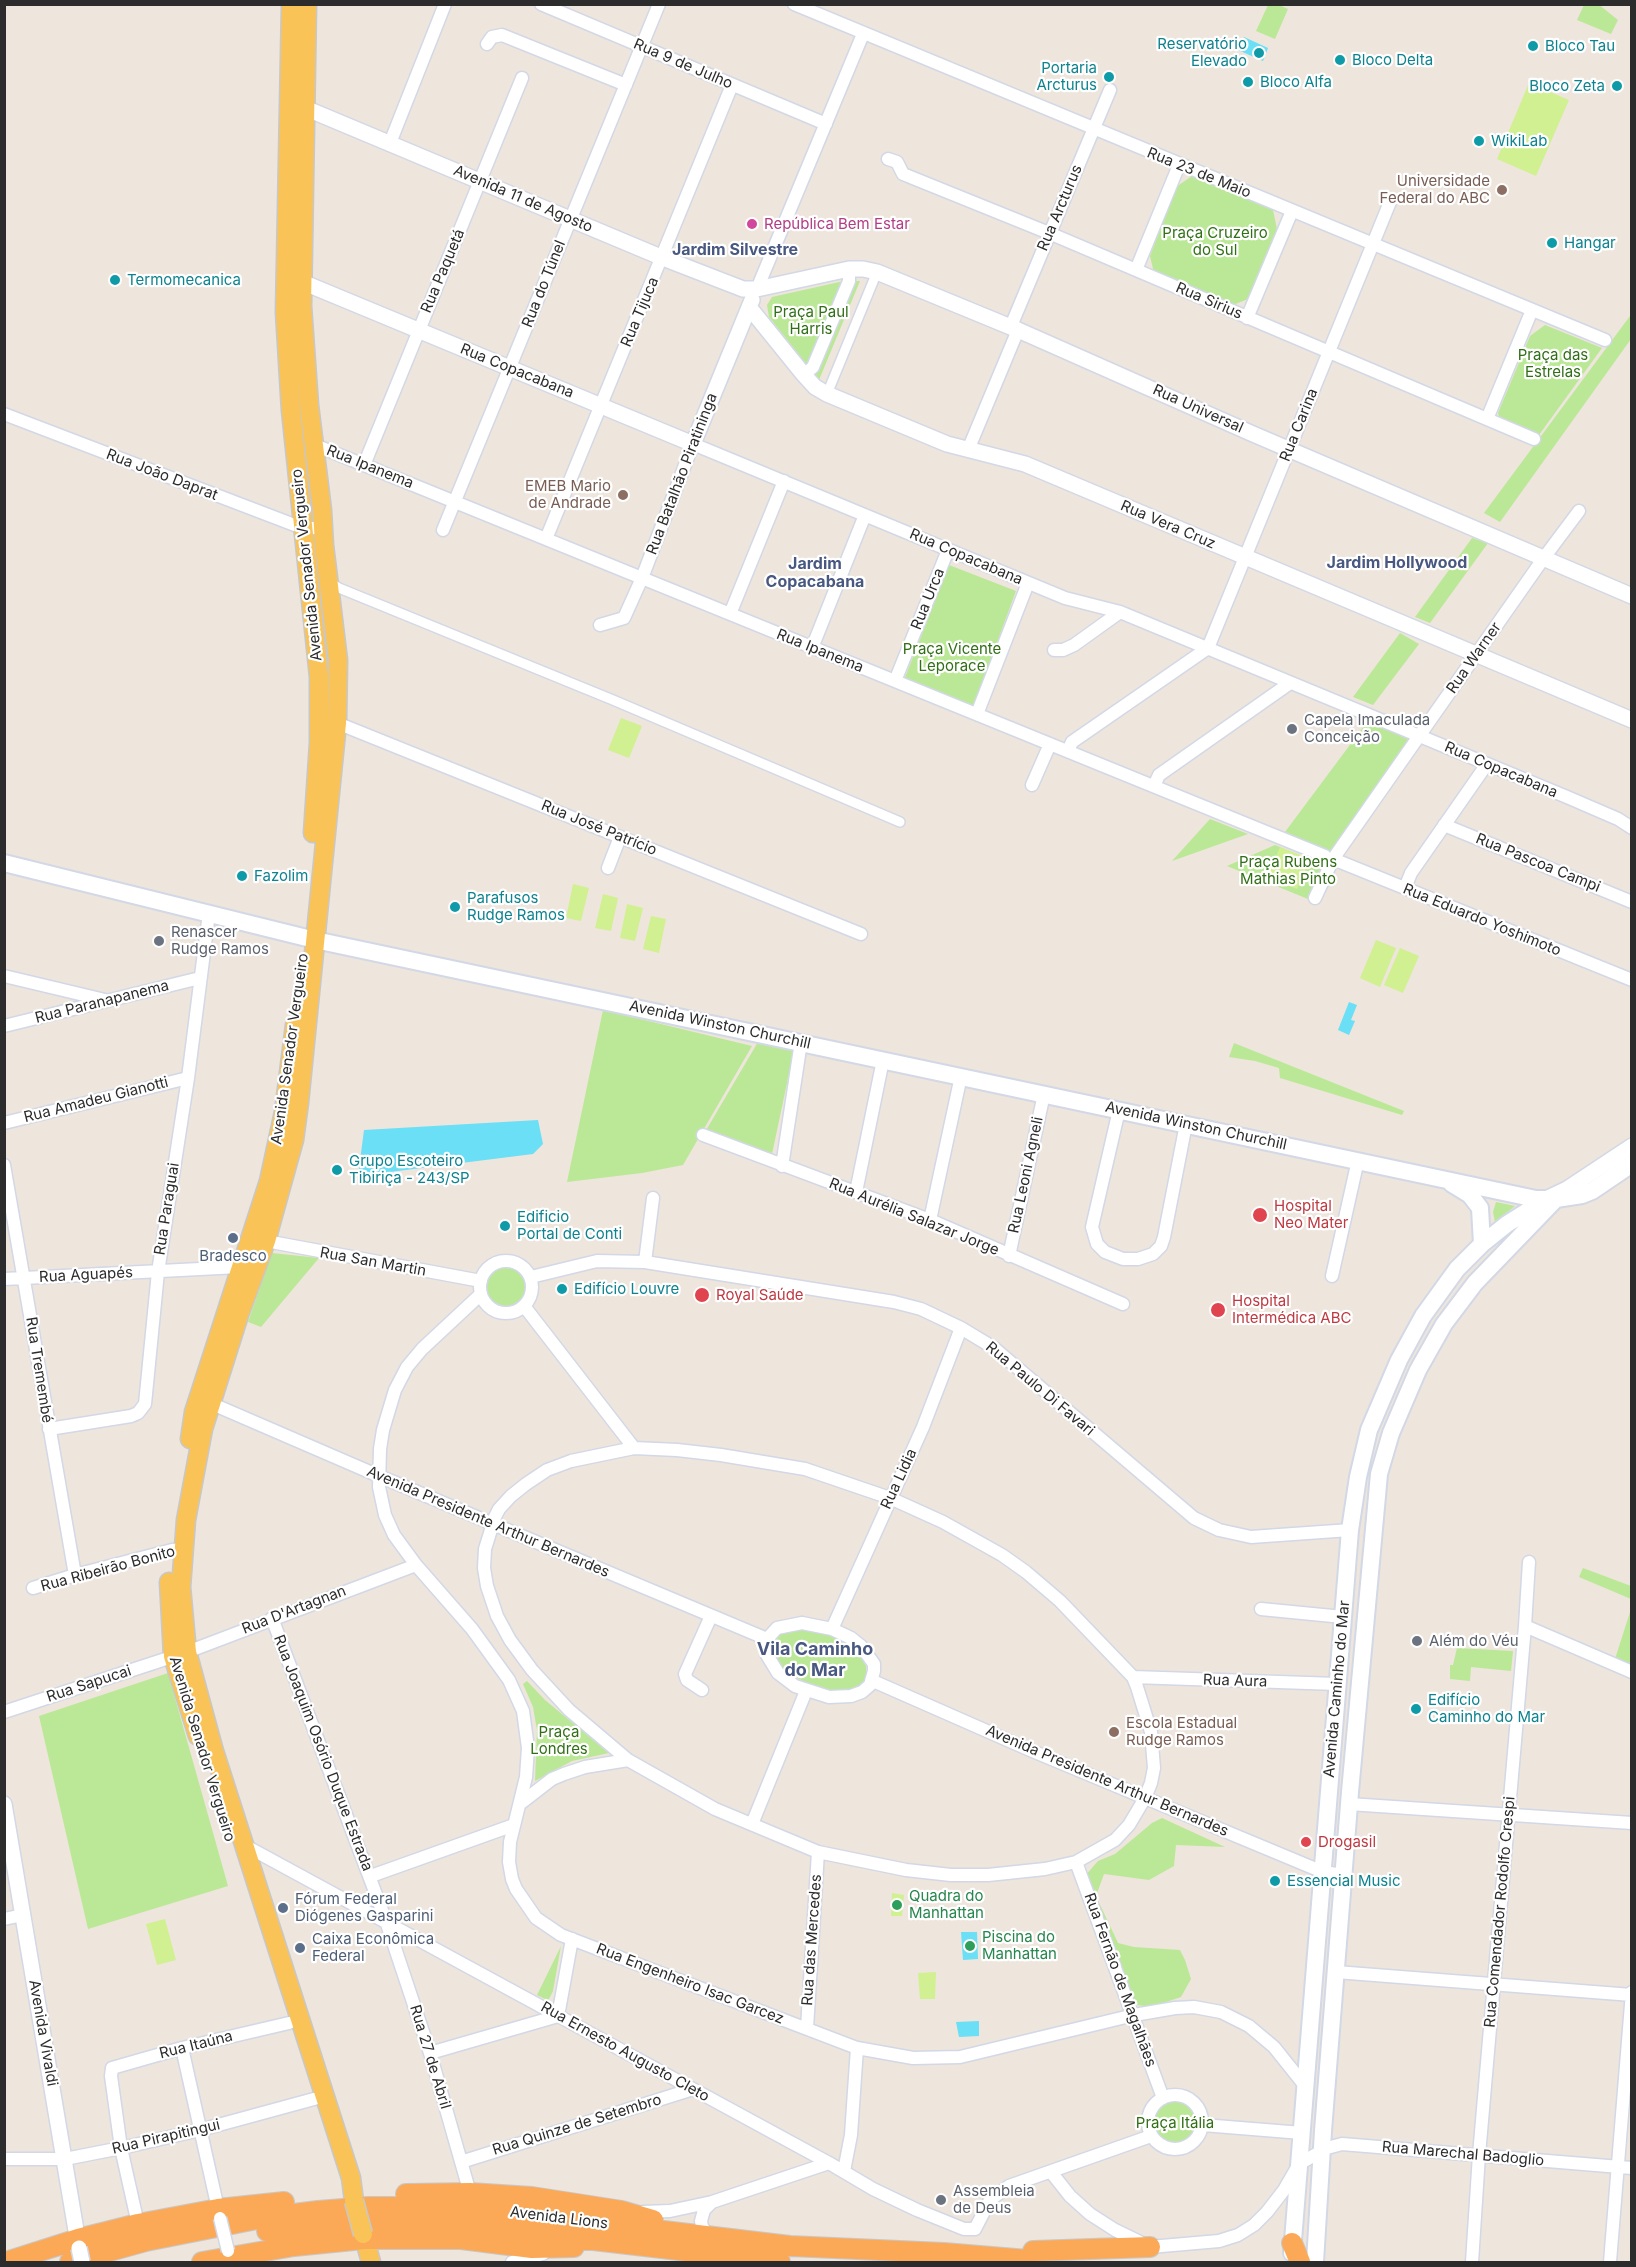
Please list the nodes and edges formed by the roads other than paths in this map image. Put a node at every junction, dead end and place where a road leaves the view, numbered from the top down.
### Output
1 (291, 4) edge
2 (307, 4) edge
3 (445, 4) edge
4 (541, 4) edge
5 (660, 4) edge
6 (794, 4) edge
7 (863, 34) junction
8 (487, 44) dead end
9 (642, 46) junction
10 (522, 78) dead end
11 (626, 85) junction
12 (732, 85) junction
13 (1110, 90) dead end
14 (297, 109) junction
15 (826, 124) junction
16 (1093, 129) junction
17 (390, 143) junction
18 (888, 159) dead end
19 (1179, 165) junction
20 (480, 182) junction
21 (1390, 202) dead end
22 (1292, 211) junction
23 (571, 220) junction
24 (1049, 233) junction
25 (1372, 244) junction
26 (663, 258) junction
27 (849, 269) junction
28 (1136, 270) junction
29 (877, 272) junction
30 (302, 282) junction
31 (757, 289) junction
32 (749, 308) junction
33 (1532, 310) junction
34 (1247, 318) junction
35 (1015, 328) junction
36 (418, 330) junction
37 (1605, 340) dead end
38 (1328, 352) junction
39 (510, 368) junction
40 (804, 375) junction
41 (827, 394) junction
42 (600, 405) junction
43 (4, 414) edge
44 (1487, 419) junction
45 (1534, 439) dead end
46 (693, 444) junction
47 (315, 445) junction
48 (1289, 449) junction
49 (968, 450) junction
50 (364, 465) junction
51 (784, 481) junction
52 (454, 502) junction
53 (1579, 512) dead end
54 (865, 515) junction
55 (313, 528) junction
56 (443, 530) dead end
57 (546, 540) junction
58 (948, 550) junction
59 (1246, 558) junction
60 (1543, 559) junction
61 (642, 578) junction
62 (329, 581) junction
63 (1028, 583) junction
64 (1632, 596) edge
65 (1120, 612) junction
66 (730, 614) junction
67 (600, 626) dead end
68 (812, 648) junction
69 (1208, 648) junction
70 (1054, 650) dead end
71 (1476, 655) junction
72 (895, 681) junction
73 (1290, 683) junction
74 (977, 714) junction
75 (1632, 720) edge
76 (337, 723) junction
77 (1420, 736) junction
78 (1050, 744) junction
79 (1068, 751) junction
80 (1487, 764) junction
81 (1032, 785) dead end
82 (1154, 786) junction
83 (900, 822) dead end
84 (1444, 825) junction
85 (1632, 828) edge
86 (620, 837) junction
87 (1329, 857) junction
88 (4, 863) edge
89 (608, 868) dead end
90 (1405, 888) junction
91 (1315, 898) dead end
92 (1632, 902) edge
93 (209, 913) junction
94 (861, 934) dead end
95 (311, 938) junction
96 (4, 976) edge
97 (200, 978) junction
98 (1632, 980) edge
99 (108, 1000) junction
100 (4, 1026) edge
101 (801, 1042) junction
102 (883, 1060) junction
103 (961, 1076) junction
104 (188, 1078) junction
105 (1044, 1094) junction
106 (1119, 1110) junction
107 (4, 1122) edge
108 (1186, 1124) junction
109 (703, 1135) dead end
110 (1632, 1146) edge
111 (1358, 1160) junction
112 (1632, 1164) edge
113 (4, 1165) edge
114 (782, 1166) junction
115 (1438, 1177) junction
116 (1503, 1191) junction
117 (856, 1192) junction
118 (1554, 1197) junction
119 (653, 1198) dead end
120 (1482, 1213) junction
121 (930, 1220) junction
122 (260, 1234) junction
123 (1482, 1244) junction
124 (1009, 1256) junction
125 (645, 1262) junction
126 (239, 1267) junction
127 (158, 1272) junction
128 (531, 1276) junction
129 (1332, 1276) dead end
130 (24, 1278) junction
131 (4, 1279) edge
132 (481, 1281) junction
133 (481, 1294) junction
134 (245, 1296) junction
135 (1123, 1304) dead end
136 (524, 1306) junction
137 (961, 1328) junction
138 (206, 1397) junction
139 (49, 1429) junction
140 (634, 1448) junction
141 (379, 1476) junction
142 (890, 1498) junction
143 (492, 1524) junction
144 (1350, 1530) junction
145 (178, 1550) junction
146 (1372, 1553) junction
147 (1528, 1562) dead end
148 (416, 1565) junction
149 (75, 1575) junction
150 (33, 1588) dead end
151 (1261, 1610) dead end
152 (711, 1616) junction
153 (1343, 1617) junction
154 (272, 1618) junction
155 (1525, 1626) junction
156 (832, 1629) junction
157 (767, 1640) junction
158 (180, 1654) junction
159 (1632, 1672) edge
160 (1133, 1677) junction
161 (873, 1681) junction
162 (1337, 1684) junction
163 (702, 1690) dead end
164 (806, 1691) junction
165 (4, 1712) edge
166 (628, 1760) junction
167 (1145, 1798) junction
168 (521, 1803) junction
169 (4, 1804) edge
170 (1349, 1804) junction
171 (1509, 1815) junction
172 (1632, 1823) edge
173 (752, 1824) junction
174 (514, 1825) junction
175 (244, 1845) junction
176 (818, 1852) junction
177 (1076, 1862) junction
178 (278, 1865) junction
179 (1323, 1872) junction
180 (1344, 1875) junction
181 (370, 1876) junction
182 (256, 1881) junction
183 (23, 1915) junction
184 (4, 1919) edge
185 (386, 1921) junction
186 (572, 1939) junction
187 (1336, 1972) junction
188 (1494, 1983) junction
189 (1631, 1994) edge
190 (558, 2016) junction
191 (1134, 2016) junction
192 (289, 2023) junction
193 (807, 2028) junction
194 (182, 2048) junction
195 (857, 2048) junction
196 (430, 2053) junction
197 (1306, 2087) junction
198 (693, 2089) junction
199 (320, 2097) junction
200 (1163, 2098) junction
201 (1203, 2125) junction
202 (200, 2130) junction
203 (1302, 2133) junction
204 (1151, 2136) junction
205 (121, 2148) junction
206 (1322, 2151) junction
207 (1479, 2156) junction
208 (4, 2159) edge
209 (64, 2159) junction
210 (461, 2162) junction
211 (829, 2163) junction
212 (1299, 2164) junction
213 (1618, 2167) junction
214 (1632, 2168) edge
215 (844, 2171) junction
216 (1051, 2172) junction
217 (470, 2193) junction
218 (353, 2198) junction
219 (712, 2202) junction
220 (622, 2211) junction
221 (219, 2214) junction
222 (138, 2224) junction
223 (701, 2235) junction
224 (364, 2237) junction
225 (617, 2243) junction
226 (1150, 2247) junction
227 (559, 2249) junction
228 (77, 2253) edge
229 (944, 2253) junction
230 (1292, 2253) edge
231 (229, 2257) edge
232 (6, 2262) edge
233 (111, 2262) edge
234 (202, 2262) edge
235 (371, 2262) edge
236 (512, 2262) edge
237 (780, 2262) edge
238 (1052, 2262) edge
239 (1300, 2262) edge
240 (1316, 2262) edge
241 (1472, 2262) edge
242 (1610, 2262) edge

1 - 14 main road, Avenida Senador Vergueiro
2 - 14 main road, Avenida Senador Vergueiro
3 - 17 street
4 - 9 street, Rua 9 de Julho
5 - 9 street, Rua do Túnel
6 - 7 street, Rua 23 de Maio
7 - 15 street
7 - 16 street, Rua 23 de Maio
8 - 11 street
9 - 11 street, Rua do Túnel
9 - 12 street, Rua 9 de Julho
10 - 20 street, Rua Paquetá
11 - 23 street, Rua do Túnel
12 - 15 street, Rua 9 de Julho
12 - 26 street, Rua Tijuca
13 - 16 street, Rua Arcturus
14 - 17 street, Avenida 11 de Agosto
14 - 30 main road, Avenida Senador Vergueiro
14 - 55 main road, Avenida Senador Vergueiro
15 - 31 street
16 - 19 street, Rua 23 de Maio
16 - 24 street, Rua Arcturus
17 - 20 street, Avenida 11 de Agosto
18 - 24 street, Rua Sirius
19 - 22 street, Rua 23 de Maio
19 - 28 street
20 - 23 street, Avenida 11 de Agosto
20 - 36 street, Rua Paquetá
21 - 25 street, Rua Carina
22 - 25 street, Rua 23 de Maio
22 - 34 street
23 - 26 street, Avenida 11 de Agosto
23 - 39 street, Rua do Túnel
24 - 28 street, Rua Sirius
24 - 35 street, Rua Arcturus
25 - 33 street, Rua 23 de Maio
25 - 38 street, Rua Carina
26 - 31 street, Avenida 11 de Agosto
26 - 42 street, Rua Tijuca
27 - 29 street, Rua Universal
27 - 31 street, Rua Universal
27 - 40 street
28 - 34 street, Rua Sirius
29 - 35 street, Rua Universal
29 - 41 street
30 - 36 street, Rua Copacabana
30 - 47 main road, Avenida Senador Vergueiro
31 - 32 street
32 - 40 street, Rua Vera Cruz
32 - 46 street, Rua Batalhão Piratininga
33 - 37 street, Rua 23 de Maio
33 - 44 street
34 - 38 street, Rua Sirius
35 - 48 street, Rua Universal
35 - 49 street, Rua Arcturus
36 - 39 street, Rua Copacabana
36 - 50 street, Rua Paquetá
38 - 44 street, Rua Sirius
38 - 48 street, Rua Carina
39 - 42 street, Rua Copacabana
39 - 52 street, Rua do Túnel
40 - 41 street, Rua Vera Cruz
41 - 49 street, Rua Vera Cruz
42 - 46 street, Rua Copacabana
42 - 57 street, Rua Tijuca
43 - 55 street, Rua João Daprat
44 - 45 street, Rua Sirius
46 - 51 street, Rua Copacabana
46 - 61 street, Rua Batalhão Piratininga
47 - 50 street, Rua Ipanema
47 - 55 main road, Avenida Senador Vergueiro
48 - 59 street, Rua Carina
48 - 60 street, Rua Universal
49 - 59 street, Rua Vera Cruz
50 - 52 street, Rua Ipanema
51 - 54 street, Rua Copacabana
51 - 66 street
52 - 56 street, Rua do Túnel
52 - 57 street, Rua Ipanema
53 - 60 street, Rua Warner
54 - 58 street, Rua Copacabana
54 - 68 street
55 - 62 main road, Avenida Senador Vergueiro
55 - 95 main road, Avenida Senador Vergueiro
57 - 61 street, Rua Ipanema
58 - 63 street, Rua Copacabana
58 - 72 street, Rua Urca
59 - 69 street, Rua Carina
59 - 71 street, Rua Vera Cruz
60 - 64 street, Rua Universal
60 - 71 street, Rua Warner
61 - 66 street, Rua Ipanema
61 - 67 street, Rua Batalhão Piratininga
62 - 76 main road, Avenida Senador Vergueiro
62 - 83 street
63 - 65 street, Rua Copacabana
63 - 74 street
65 - 69 street, Rua Copacabana
65 - 70 street
66 - 68 street, Rua Ipanema
68 - 72 street, Rua Ipanema
69 - 73 street, Rua Copacabana
69 - 79 street
71 - 75 street, Rua Vera Cruz
71 - 77 street, Rua Warner
72 - 74 street, Rua Ipanema
73 - 77 street, Rua Copacabana
73 - 82 street
74 - 78 street, Rua Ipanema
76 - 86 street, Rua José Patrício
76 - 95 main road, Avenida Senador Vergueiro
77 - 80 street, Rua Copacabana
77 - 87 street, Rua Warner
78 - 79 street, Rua Ipanema
78 - 81 street
79 - 82 street, Rua Ipanema
80 - 84 street
80 - 85 street, Rua Copacabana
82 - 87 street, Rua Ipanema
84 - 90 street
84 - 92 street, Rua Pascoa Campi
86 - 89 street
86 - 94 street, Rua José Patrício
87 - 90 street, Rua Eduardo Yoshimoto
87 - 91 street, Rua Warner
88 - 93 main road, Avenida Winston Churchill
90 - 98 street, Rua Eduardo Yoshimoto
93 - 95 main road, Avenida Winston Churchill
93 - 97 street, Rua Paraguai
95 - 101 main road, Avenida Winston Churchill
95 - 122 main road, Avenida Senador Vergueiro
96 - 99 street
97 - 99 street, Rua Paranapanema
97 - 104 street, Rua Paraguai
99 - 100 street, Rua Paranapanema
101 - 102 main road, Avenida Winston Churchill
101 - 114 street
102 - 103 main road, Avenida Winston Churchill
102 - 117 street
103 - 105 main road, Avenida Winston Churchill
103 - 121 street
104 - 107 street, Rua Amadeu Gianotti
104 - 127 street, Rua Paraguai
105 - 106 main road, Avenida Winston Churchill
105 - 124 street, Rua Leoni Agneli
106 - 108 main road, Avenida Winston Churchill
106 - 108 street
108 - 111 main road, Avenida Winston Churchill
109 - 114 street, Rua Aurélia Salazar Jorge
110 - 118 street, Avenida Caminho do Mar
111 - 115 main road, Avenida Winston Churchill
111 - 129 street
112 - 118 main road, Avenida Caminho do Mar
113 - 130 street, Rua Tremembé
114 - 117 street, Rua Aurélia Salazar Jorge
115 - 116 main road, Avenida Winston Churchill
115 - 120 main road, Avenida Winston Churchill
116 - 118 main road, Avenida Winston Churchill
116 - 120 main road
117 - 121 street, Rua Aurélia Salazar Jorge
118 - 123 main road, Avenida Caminho do Mar
118 - 146 main road, Avenida Caminho do Mar
119 - 125 street
120 - 123 main road
121 - 124 street, Rua Aurélia Salazar Jorge
122 - 126 main road, Avenida Senador Vergueiro
122 - 132 street, Rua San Martin
122 - 134 main road, Avenida Senador Vergueiro
123 - 144 main road, Avenida Caminho do Mar
124 - 135 street, Rua Aurélia Salazar Jorge
125 - 128 street, Rua Paulo Di Favari
125 - 137 street, Rua Paulo Di Favari
126 - 127 street, Rua Aguapés
126 - 134 main road
126 - 138 main road, Avenida Senador Vergueiro
127 - 130 street, Rua Aguapés
127 - 139 street, Rua Paraguai
128 - 132 street
128 - 136 street
130 - 131 street, Rua Aguapés
130 - 139 street, Rua Tremembé
132 - 133 street
133 - 136 street
133 - 141 street
134 - 138 main road, Avenida Senador Vergueiro
136 - 140 street
137 - 142 street, Rua Lidia
137 - 144 street, Rua Paulo Di Favari
138 - 141 street, Avenida Presidente Arthur Bernardes
138 - 145 main road, Avenida Senador Vergueiro
139 - 149 street, Rua Tremembé
140 - 142 street
140 - 143 street
141 - 143 street, Avenida Presidente Arthur Bernardes
141 - 148 street, Rua Engenheiro Isac Garcez
142 - 156 street, Rua Lidia
142 - 160 street
143 - 152 street, Avenida Presidente Arthur Bernardes
143 - 166 street
144 - 146 main road
144 - 153 main road, Avenida Caminho do Mar
145 - 149 street, Rua Ribeirão Bonito
145 - 158 main road, Avenida Senador Vergueiro
146 - 170 main road, Avenida Caminho do Mar
147 - 155 street, Rua Comendador Rodolfo Crespi
148 - 154 street, Rua D'Artagnan
148 - 168 street, Rua Engenheiro Isac Garcez
149 - 150 street, Rua Ribeirão Bonito
151 - 153 street
152 - 157 street, Avenida Presidente Arthur Bernardes
152 - 163 street
153 - 162 main road, Avenida Caminho do Mar
154 - 158 street, Rua D'Artagnan
154 - 181 street, Rua Joaquim Osório Duque Estrada
155 - 159 street
155 - 171 street, Rua Comendador Rodolfo Crespi
156 - 157 street
156 - 161 street
157 - 164 street
158 - 165 street, Rua Sapucai
158 - 175 main road, Avenida Senador Vergueiro
158 - 192 main road, Avenida Senador Vergueiro
160 - 162 street, Rua Aura
160 - 167 street
161 - 164 street
161 - 167 street, Avenida Presidente Arthur Bernardes
162 - 179 main road, Avenida Caminho do Mar
164 - 173 street
166 - 168 street
166 - 173 street
167 - 177 street
167 - 179 street, Avenida Presidente Arthur Bernardes
168 - 174 street, Rua Engenheiro Isac Garcez
169 - 183 street, Avenida Vivaldi
170 - 171 street
170 - 180 main road, Avenida Caminho do Mar
171 - 172 street
171 - 188 street, Rua Comendador Rodolfo Crespi
173 - 176 street
174 - 181 street
174 - 186 street, Rua Engenheiro Isac Garcez
175 - 178 street, Rua Ernesto Augusto Cleto
175 - 182 main road, Avenida Senador Vergueiro
176 - 177 street
176 - 193 street, Rua das Mercedes
177 - 191 street, Rua Fernão de Magalhães
178 - 182 street
178 - 185 street, Rua Ernesto Augusto Cleto
179 - 180 street, Avenida Presidente Arthur Bernardes
179 - 197 main road, Avenida Caminho do Mar
180 - 187 main road, Avenida Caminho do Mar
181 - 185 street, Rua Joaquim Osório Duque Estrada
182 - 199 main road, Avenida Senador Vergueiro
183 - 184 street
183 - 209 street, Avenida Vivaldi
185 - 190 street, Rua Ernesto Augusto Cleto
185 - 196 street, Rua 27 de Abril
186 - 190 street
186 - 193 street, Rua Engenheiro Isac Garcez
187 - 188 street
187 - 206 main road, Avenida Caminho do Mar
188 - 189 street
188 - 207 street, Rua Comendador Rodolfo Crespi
189 - 213 street
190 - 196 street
190 - 198 street, Rua Ernesto Augusto Cleto
191 - 195 street, Rua Engenheiro Isac Garcez
191 - 197 street, Rua Engenheiro Isac Garcez
191 - 200 street, Rua Fernão de Magalhães
192 - 194 street, Rua Itaúna
192 - 199 main road, Avenida Senador Vergueiro
193 - 195 street, Rua Engenheiro Isac Garcez
194 - 202 street
194 - 205 street, Rua Itaúna
195 - 215 street
196 - 210 street, Rua 27 de Abril
197 - 203 main road, Avenida Caminho do Mar
198 - 210 street, Rua Quinze de Setembro
198 - 211 street, Rua Ernesto Augusto Cleto
199 - 202 street, Rua Pirapitingui
199 - 218 main road, Avenida Senador Vergueiro
200 - 201 street
200 - 204 street
201 - 203 street
201 - 204 street
202 - 205 street, Rua Pirapitingui
202 - 221 street
203 - 212 main road, Avenida Caminho do Mar
204 - 216 street
205 - 209 street, Rua Pirapitingui
205 - 222 street
206 - 207 street, Rua Marechal Badoglio
206 - 212 street, Rua Marechal Badoglio
206 - 240 main road, Avenida Caminho do Mar
207 - 213 street, Rua Marechal Badoglio
207 - 241 street, Rua Comendador Rodolfo Crespi
208 - 209 street, Rua Pirapitingui
209 - 228 street, Avenida Vivaldi
210 - 217 street, Rua 27 de Abril
211 - 215 street, Rua Ernesto Augusto Cleto
211 - 219 street
212 - 226 street
212 - 230 main road, Avenida Caminho do Mar
213 - 214 street, Rua Marechal Badoglio
213 - 242 street
215 - 216 street, Rua Ernesto Augusto Cleto
216 - 226 street
217 - 218 highway
217 - 220 highway
218 - 221 highway
218 - 224 main road, Avenida Senador Vergueiro, bridge
219 - 220 street
219 - 223 street
220 - 223 highway
221 - 222 highway
221 - 231 street, bridge
222 - 228 highway
223 - 228 highway, Avenida Lions
223 - 229 highway, Avenida Lions
224 - 227 highway
224 - 231 highway
224 - 235 main road, Avenida Senador Vergueiro
225 - 227 highway
225 - 233 highway, Avenida Lions
225 - 237 highway, Avenida Lions
226 - 229 highway
227 - 236 street
228 - 232 highway
229 - 238 highway, Avenida Lions
230 - 239 highway
231 - 234 highway

